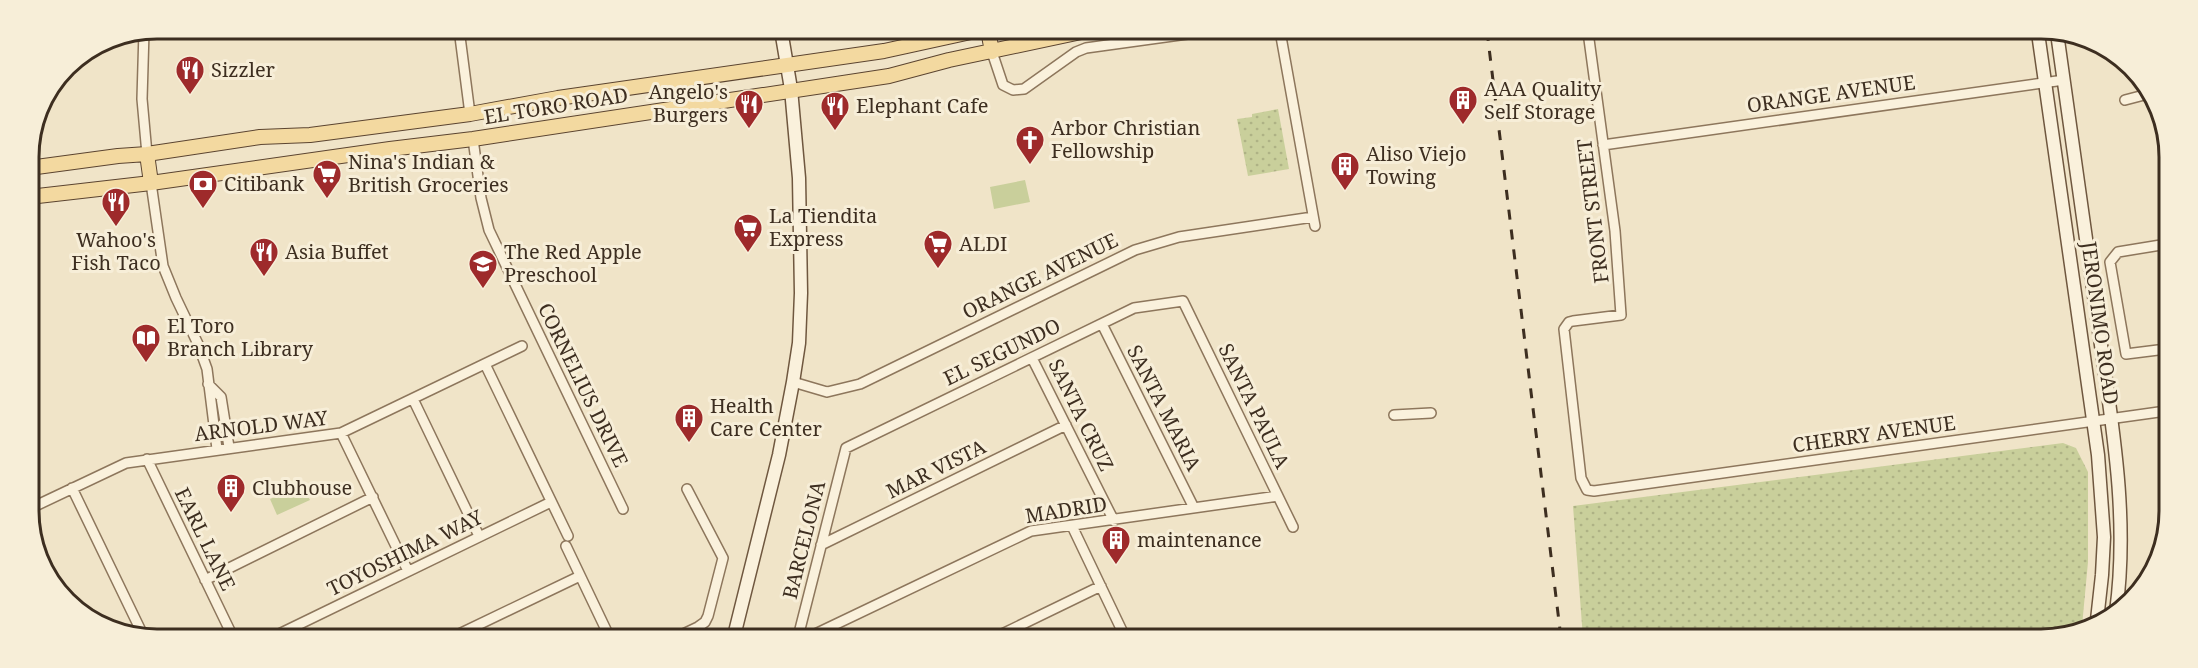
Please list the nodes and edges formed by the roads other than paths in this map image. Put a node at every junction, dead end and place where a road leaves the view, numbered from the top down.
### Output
1 (460, 39) edge
2 (783, 39) edge
3 (939, 39) edge
4 (990, 39) edge
5 (1050, 39) edge
6 (1155, 39) edge
7 (1281, 39) edge
8 (1589, 39) edge
9 (2039, 39) edge
10 (144, 40) edge
11 (2058, 40) edge
12 (992, 52) junction
13 (787, 63) junction
14 (2064, 80) junction
15 (2046, 82) junction
16 (791, 89) junction
17 (2141, 95) edge
18 (2125, 100) dead end
19 (470, 114) junction
20 (473, 139) junction
21 (1603, 144) junction
22 (147, 154) junction
23 (39, 167) edge
24 (151, 183) junction
25 (39, 196) edge
26 (2159, 245) edge
27 (1183, 301) joint
28 (1102, 324) junction
29 (522, 346) dead end
30 (2159, 350) edge
31 (1032, 358) junction
32 (485, 364) junction
33 (794, 382) junction
34 (208, 384) junction
35 (413, 399) junction
36 (2159, 412) edge
37 (1431, 413) dead end
38 (1395, 415) dead end
39 (2112, 420) junction
40 (2095, 422) junction
41 (1066, 425) junction
42 (341, 433) junction
43 (229, 447) junction
44 (217, 449) junction
45 (844, 453) joint
46 (147, 459) junction
47 (72, 488) junction
48 (687, 489) dead end
49 (1587, 490) joint
50 (1278, 496) junction
51 (373, 497) junction
52 (551, 502) junction
53 (39, 504) edge
54 (1194, 508) junction
55 (623, 509) dead end
56 (1113, 521) junction
57 (1072, 526) junction
58 (1293, 527) dead end
59 (480, 536) junction
60 (821, 545) junction
61 (408, 571) junction
62 (580, 576) junction
63 (205, 580) junction
64 (1101, 586) junction
65 (2118, 601) edge
66 (2098, 614) edge
67 (139, 628) edge
68 (229, 629) edge
69 (289, 629) edge
70 (470, 629) edge
71 (606, 629) edge
72 (692, 629) edge
73 (736, 629) edge
74 (800, 629) edge
75 (826, 629) edge
76 (1012, 629) edge
77 (1121, 629) edge

1 - 19 street
2 - 13 main road
3 - 13 main road, EL TORO ROAD
4 - 12 main road
5 - 12 main road, EL TORO ROAD
6 - 12 street
7 - 33 street, ORANGE AVENUE
8 - 21 street, FRONT STREET
9 - 15 main road, JERONIMO ROAD
10 - 22 street
11 - 14 main road, JERONIMO ROAD
12 - 16 main road, EL TORO ROAD
13 - 16 main road
13 - 19 main road, EL TORO ROAD
14 - 15 street, ORANGE AVENUE
14 - 39 main road, JERONIMO ROAD
15 - 21 street, ORANGE AVENUE
15 - 40 main road, JERONIMO ROAD
16 - 20 main road, EL TORO ROAD
16 - 33 main road
17 - 18 street
19 - 20 main road
19 - 22 main road, EL TORO ROAD
20 - 24 main road, EL TORO ROAD
20 - 55 street, CORNELIUS DRIVE
21 - 49 street, FRONT STREET
22 - 23 main road, EL TORO ROAD
22 - 24 main road
24 - 25 main road, EL TORO ROAD
24 - 34 street
26 - 30 street
27 - 28 street, EL SEGUNDO
27 - 50 street, SANTA PAULA
28 - 31 street, EL SEGUNDO
28 - 54 street, SANTA MARIA
29 - 32 street, ARNOLD WAY
31 - 41 street, SANTA CRUZ
31 - 45 street, EL SEGUNDO
32 - 35 street, ARNOLD WAY
32 - 52 street
33 - 73 main road
34 - 43 street
34 - 44 street
35 - 42 street, ARNOLD WAY
35 - 59 street
36 - 39 street, CHERRY AVENUE
37 - 38 street
39 - 40 street, CHERRY AVENUE
39 - 65 main road, JERONIMO ROAD
40 - 49 street, CHERRY AVENUE
40 - 66 main road, JERONIMO ROAD
41 - 56 street, SANTA CRUZ
41 - 60 street, MAR VISTA
42 - 43 street, ARNOLD WAY
42 - 51 street
43 - 44 street, ARNOLD WAY
44 - 46 street, ARNOLD WAY
45 - 60 street, BARCELONA
46 - 47 street, ARNOLD WAY
46 - 63 street, EARL LANE
47 - 53 street, ARNOLD WAY
47 - 67 street
48 - 72 street
50 - 54 street, MADRID
50 - 58 street, SANTA PAULA
51 - 61 street
51 - 63 street
52 - 59 street, TOYOSHIMA WAY
52 - 62 street
54 - 56 street, MADRID
56 - 57 street, MADRID
57 - 64 street
57 - 75 street, MADRID
59 - 61 street, TOYOSHIMA WAY
60 - 74 street, BARCELONA
61 - 69 street, TOYOSHIMA WAY
62 - 70 street
62 - 71 street
63 - 68 street, EARL LANE
64 - 76 street
64 - 77 street

